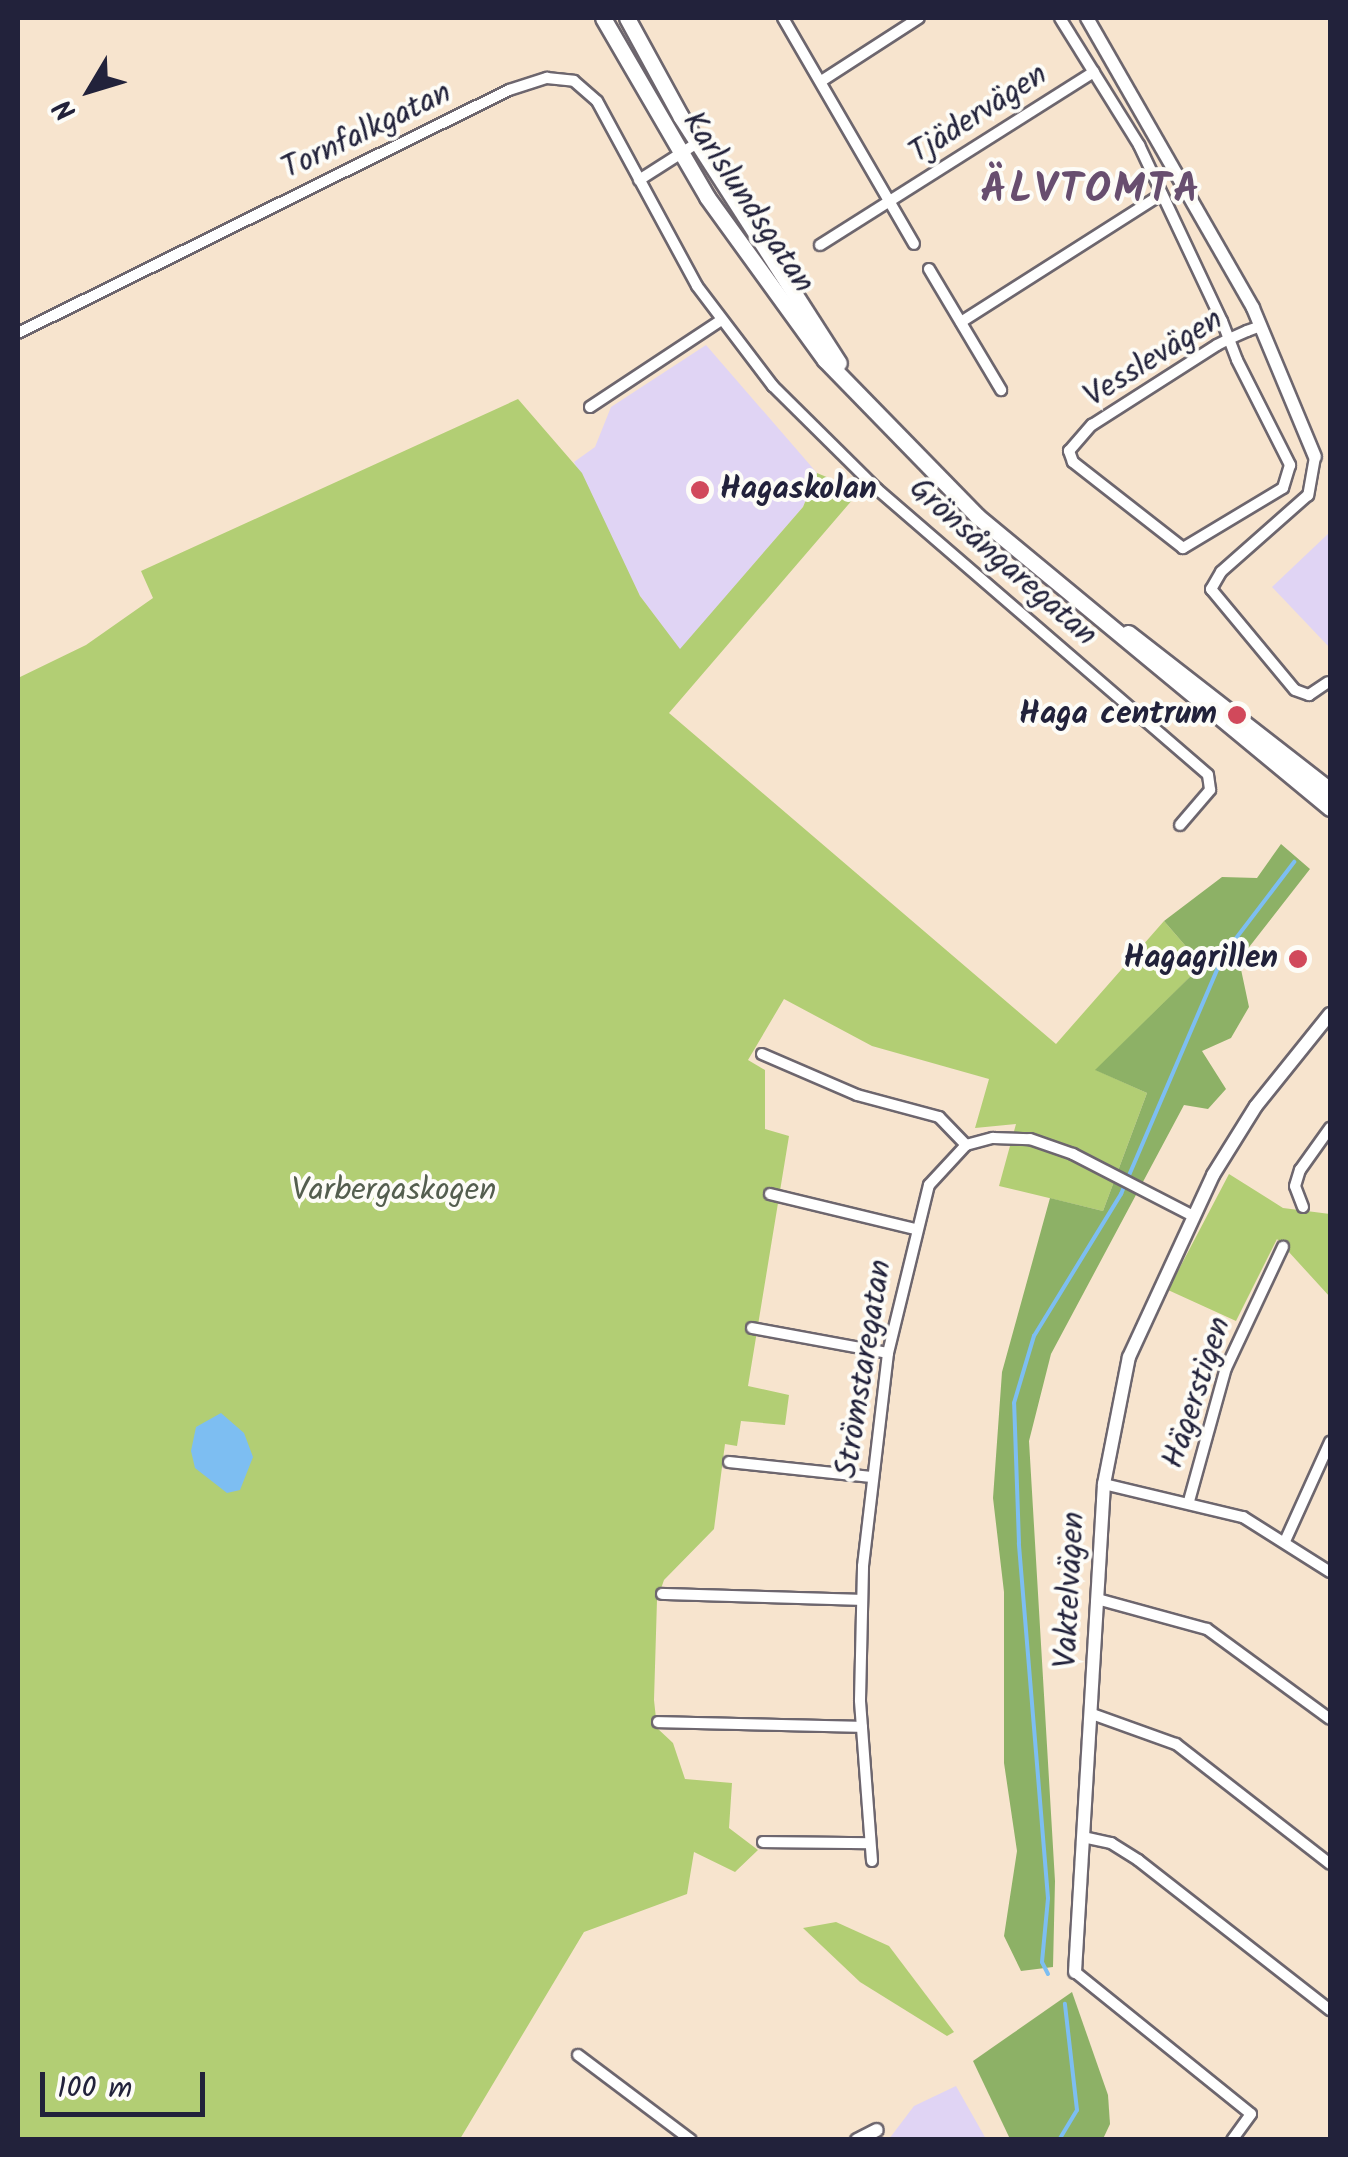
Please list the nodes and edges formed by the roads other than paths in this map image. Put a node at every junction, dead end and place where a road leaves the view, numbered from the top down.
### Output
1 (603, 18) edge
2 (627, 18) edge
3 (784, 18) edge
4 (920, 18) edge
5 (1060, 18) edge
6 (1087, 18) edge
7 (1094, 72) junction
8 (823, 80) junction
9 (697, 143) junction
10 (680, 154) junction
11 (638, 180) junction
12 (1162, 194) junction
13 (892, 200) junction
14 (914, 244) dead end
15 (820, 246) dead end
16 (928, 268) dead end
17 (720, 322) junction
18 (961, 322) junction
19 (1261, 326) junction
20 (18, 334) edge
21 (1229, 339) junction
22 (1000, 390) dead end
23 (866, 404) junction
24 (590, 406) dead end
25 (1315, 457) joint
26 (1020, 552) junction
27 (1328, 682) dead end
28 (1330, 790) edge
29 (1330, 808) edge
30 (1180, 825) dead end
31 (1330, 1014) edge
32 (762, 1054) dead end
33 (1330, 1128) edge
34 (966, 1146) junction
35 (770, 1194) dead end
36 (1303, 1207) dead end
37 (1191, 1215) junction
38 (914, 1229) junction
39 (1282, 1246) dead end
40 (752, 1328) dead end
41 (888, 1353) junction
42 (1330, 1442) edge
43 (729, 1462) dead end
44 (872, 1477) junction
45 (1104, 1484) junction
46 (1189, 1502) junction
47 (1286, 1539) junction
48 (1330, 1572) edge
49 (662, 1594) dead end
50 (860, 1600) junction
51 (1097, 1600) junction
52 (1092, 1714) junction
53 (1330, 1719) edge
54 (658, 1722) dead end
55 (862, 1726) junction
56 (1083, 1837) junction
57 (763, 1842) dead end
58 (867, 1842) junction
59 (872, 1862) dead end
60 (1330, 1864) edge
61 (1075, 1972) joint
62 (1330, 2010) edge
63 (578, 2055) dead end
64 (877, 2130) dead end
65 (691, 2140) edge
66 (857, 2140) edge
67 (1232, 2140) edge

1 - 10 main road, Karlslundsgatan
2 - 9 main road, Karlslundsgatan
3 - 8 street
4 - 8 street
5 - 7 street
6 - 19 street
7 - 12 street
7 - 13 street, Tjädervägen
8 - 13 street
9 - 10 street
9 - 23 main road, Karlslundsgatan
10 - 11 street
10 - 23 main road, Karlslundsgatan
11 - 17 street, Grönsångaregatan
11 - 20 street, Tornfalkgatan
12 - 18 street
12 - 21 street
13 - 14 street
13 - 15 street, Tjädervägen
16 - 18 street
17 - 24 street
17 - 30 street, Grönsångaregatan
18 - 22 street
19 - 21 street, Vesslevägen
19 - 25 street
21 - 21 street, Vesslevägen
23 - 26 main road, Karlslundsgatan
25 - 27 street
26 - 28 main road, Karlslundsgatan
26 - 29 main road, Karlslundsgatan
31 - 37 street, Vaktelvägen
32 - 34 street
33 - 36 street
34 - 37 street
34 - 38 street, Strömstaregatan
35 - 38 street
37 - 45 street, Vaktelvägen
38 - 41 street, Strömstaregatan
39 - 46 street, Hägerstigen
40 - 41 street
41 - 44 street, Strömstaregatan
42 - 47 street
43 - 44 street
44 - 50 street, Strömstaregatan
45 - 46 street
45 - 51 street, Vaktelvägen
46 - 47 street
47 - 48 street
49 - 50 street
50 - 55 street, Strömstaregatan
51 - 52 street, Vaktelvägen
51 - 53 street
52 - 56 street, Vaktelvägen
52 - 60 street
54 - 55 street
55 - 58 street, Strömstaregatan
56 - 61 street, Vaktelvägen
56 - 62 street
57 - 58 street
58 - 59 street, Strömstaregatan
61 - 67 street, Vaktelvägen
63 - 65 street
64 - 66 street

